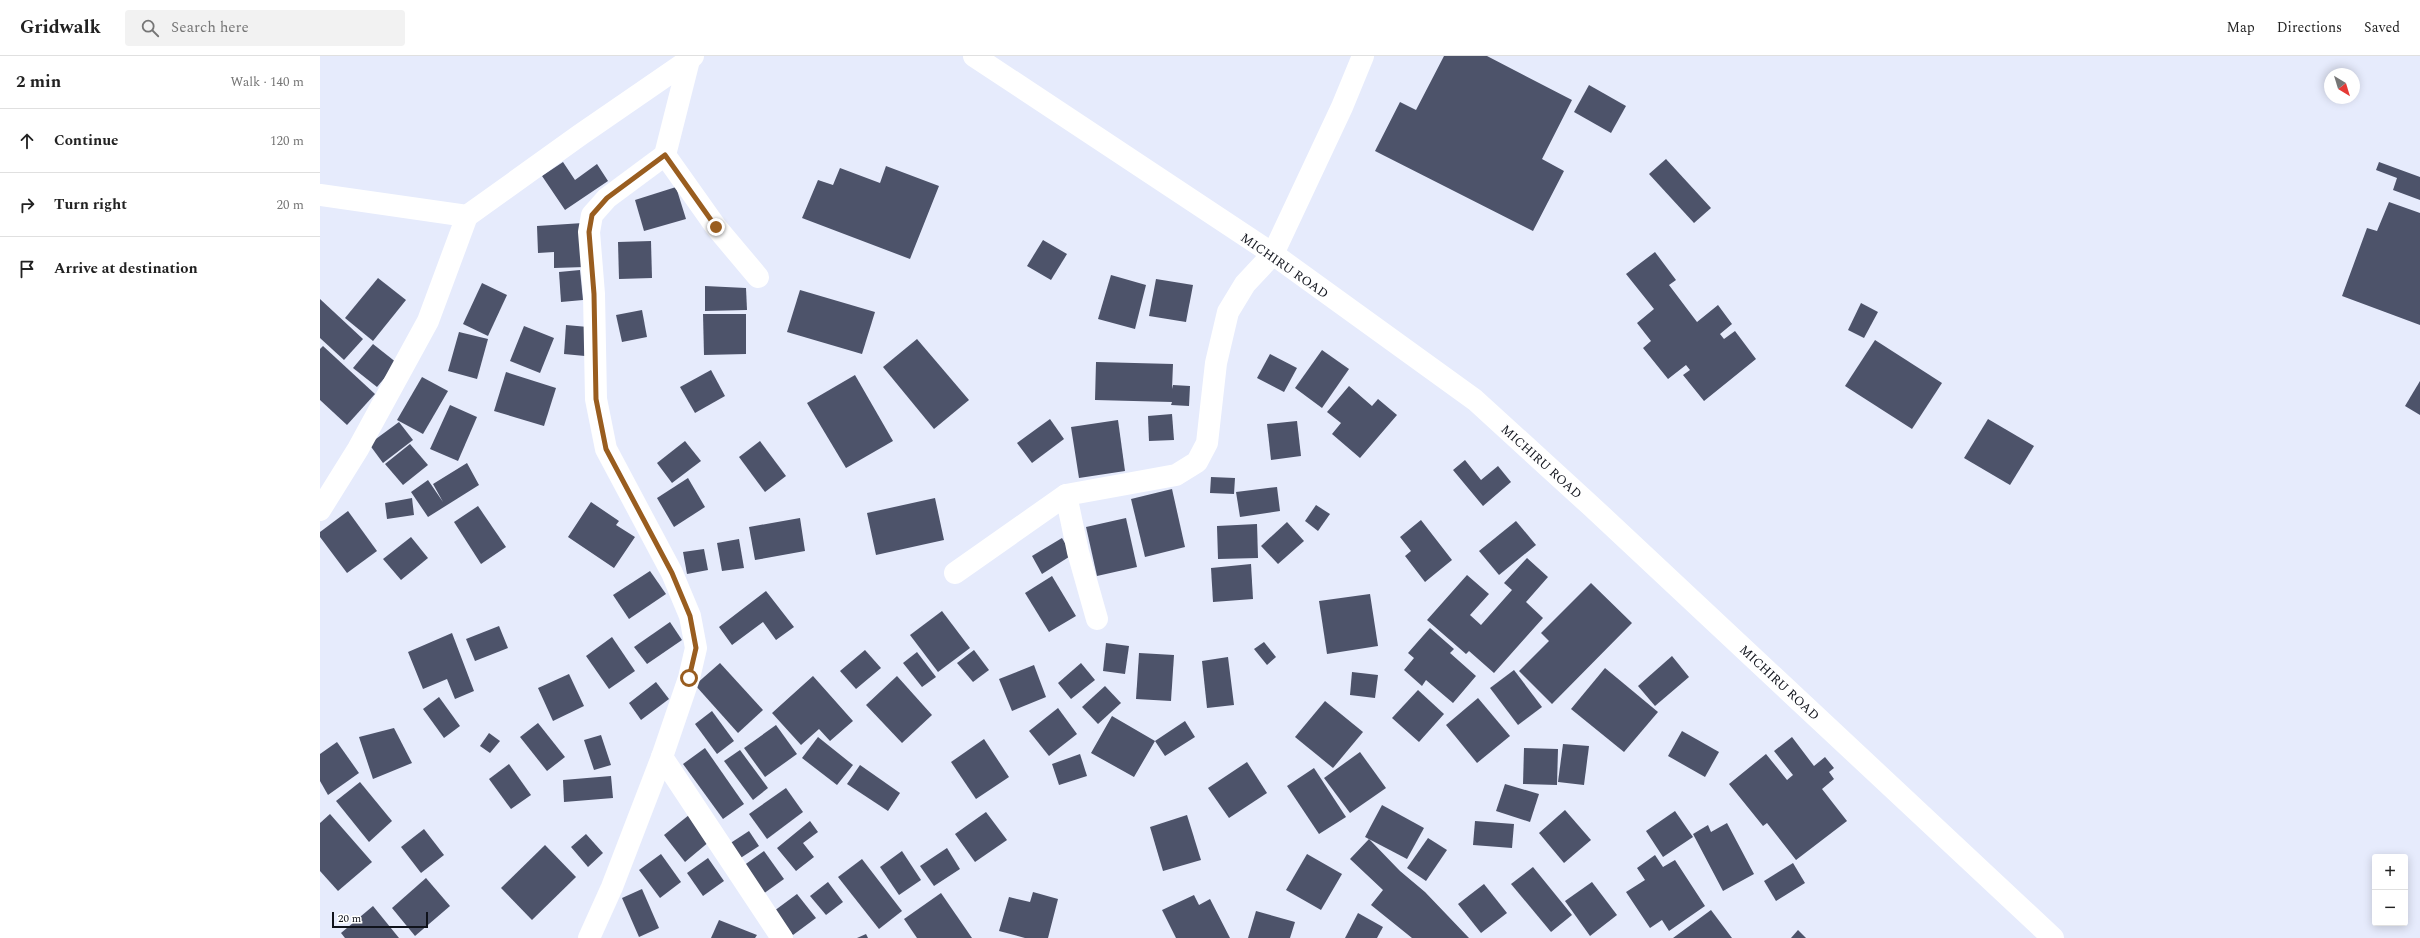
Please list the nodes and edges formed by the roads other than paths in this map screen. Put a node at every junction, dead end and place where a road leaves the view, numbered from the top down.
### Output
1 (974, 56) edge
2 (1363, 56) edge
3 (691, 58) edge
4 (665, 155) junction
5 (320, 195) edge
6 (467, 216) junction
7 (1273, 254) junction
8 (758, 276) dead end
9 (1066, 495) junction
10 (320, 510) edge
11 (955, 573) dead end
12 (1097, 619) dead end
13 (662, 758) junction
14 (589, 938) edge
15 (782, 938) edge
16 (2053, 938) edge

1 - 7 street, MICHIRU ROAD
2 - 7 street
3 - 4 street
3 - 6 street
4 - 8 street
4 - 13 street
5 - 6 street
6 - 10 street
7 - 9 street
7 - 16 street, MICHIRU ROAD
9 - 11 street
9 - 12 street
13 - 14 street
13 - 15 street

